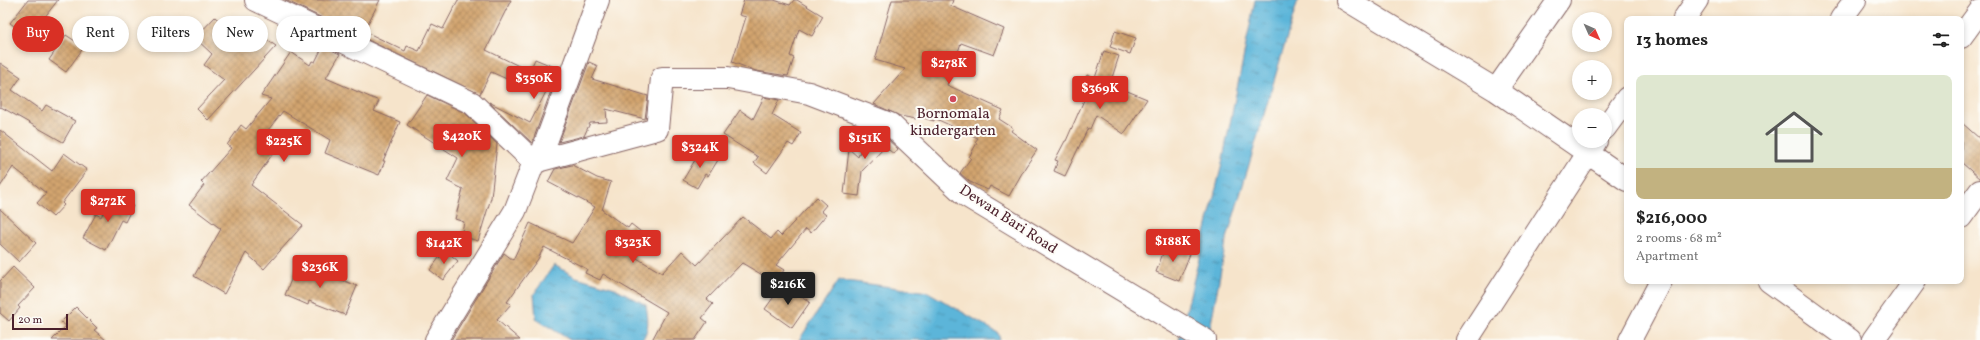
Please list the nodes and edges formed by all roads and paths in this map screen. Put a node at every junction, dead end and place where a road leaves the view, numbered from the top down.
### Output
1 (256, 0) edge
2 (598, 0) edge
3 (1346, 0) edge
4 (1559, 0) edge
5 (1697, 0) edge
6 (1855, 0) edge
7 (1980, 11) edge
8 (1686, 16) edge
9 (1843, 16) edge
10 (1964, 33) edge
11 (1496, 90) junction
12 (1624, 102) edge
13 (1612, 118) edge
14 (1572, 135) edge
15 (1591, 148) edge
16 (1593, 148) edge
17 (537, 162) junction
18 (1624, 177) edge
19 (1980, 191) edge
20 (1964, 213) edge
21 (1660, 284) edge
22 (1778, 284) edge
23 (1913, 284) edge
24 (436, 340) edge
25 (1205, 340) edge
26 (1467, 340) edge
27 (1630, 340) edge
28 (1850, 340) edge
29 (1872, 340) edge

1 - 17 street
2 - 17 street
3 - 11 street
4 - 11 street
5 - 8 street
6 - 9 street
7 - 10 street
11 - 14 street
12 - 13 street
15 - 26 street
16 - 18 street
17 - 24 street
17 - 25 street, Dewan Bari Road
19 - 20 street
21 - 27 street
22 - 28 street
23 - 29 street

